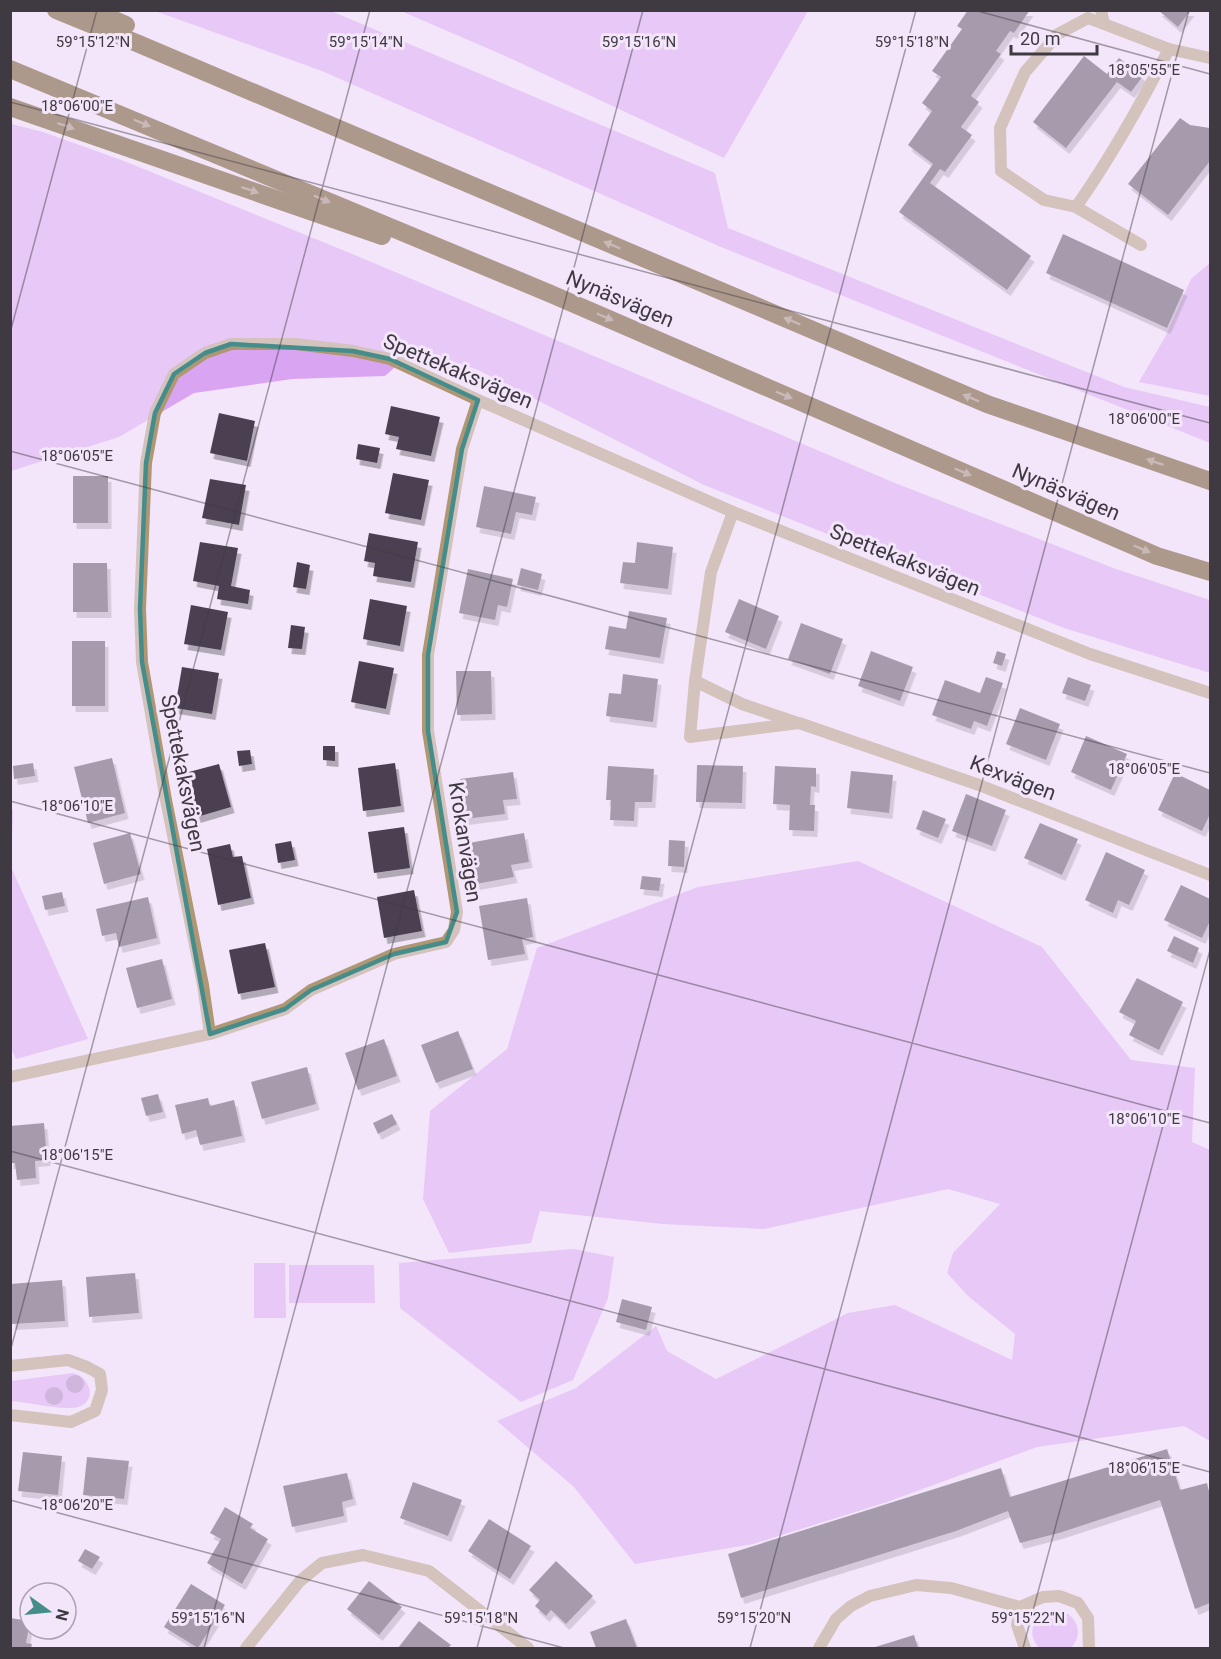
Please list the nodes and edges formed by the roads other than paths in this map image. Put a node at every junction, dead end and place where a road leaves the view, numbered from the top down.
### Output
1 (56, 10) edge
2 (91, 10) edge
3 (1101, 10) edge
4 (1104, 24) junction
5 (1169, 49) junction
6 (1210, 58) edge
7 (10, 69) edge
8 (10, 107) edge
9 (377, 145) junction
10 (1076, 207) junction
11 (1141, 245) dead end
12 (551, 294) junction
13 (478, 400) junction
14 (1210, 481) edge
15 (733, 512) junction
16 (1210, 572) edge
17 (694, 681) junction
18 (1210, 693) edge
19 (799, 723) junction
20 (1210, 875) edge
21 (210, 1034) junction
22 (10, 1077) edge
23 (10, 1366) edge
24 (10, 1415) edge
25 (1020, 1607) junction
26 (246, 1648) edge
27 (528, 1648) edge
28 (819, 1648) edge
29 (1025, 1648) edge
30 (1089, 1648) edge

1 - 9 highway
2 - 9 highway
3 - 4 street
4 - 5 street
4 - 10 street
5 - 6 street
5 - 10 street
7 -> 12 highway, Nynäsvägen
8 -> 12 highway
14 -> 9 highway
10 - 11 street
12 -> 16 highway, Nynäsvägen
13 - 15 street, Spettekaksvägen
13 - 21 street, Krokanvägen
13 - 21 street, Spettekaksvägen
15 - 17 street, Kexvägen
15 - 18 street, Spettekaksvägen
17 - 19 street, Kexvägen
17 - 19 street, Kexvägen
19 - 20 street, Kexvägen
21 - 22 street, Krokanvägen
23 - 24 street
25 - 28 street
25 - 29 street
25 - 30 street
26 - 27 street

